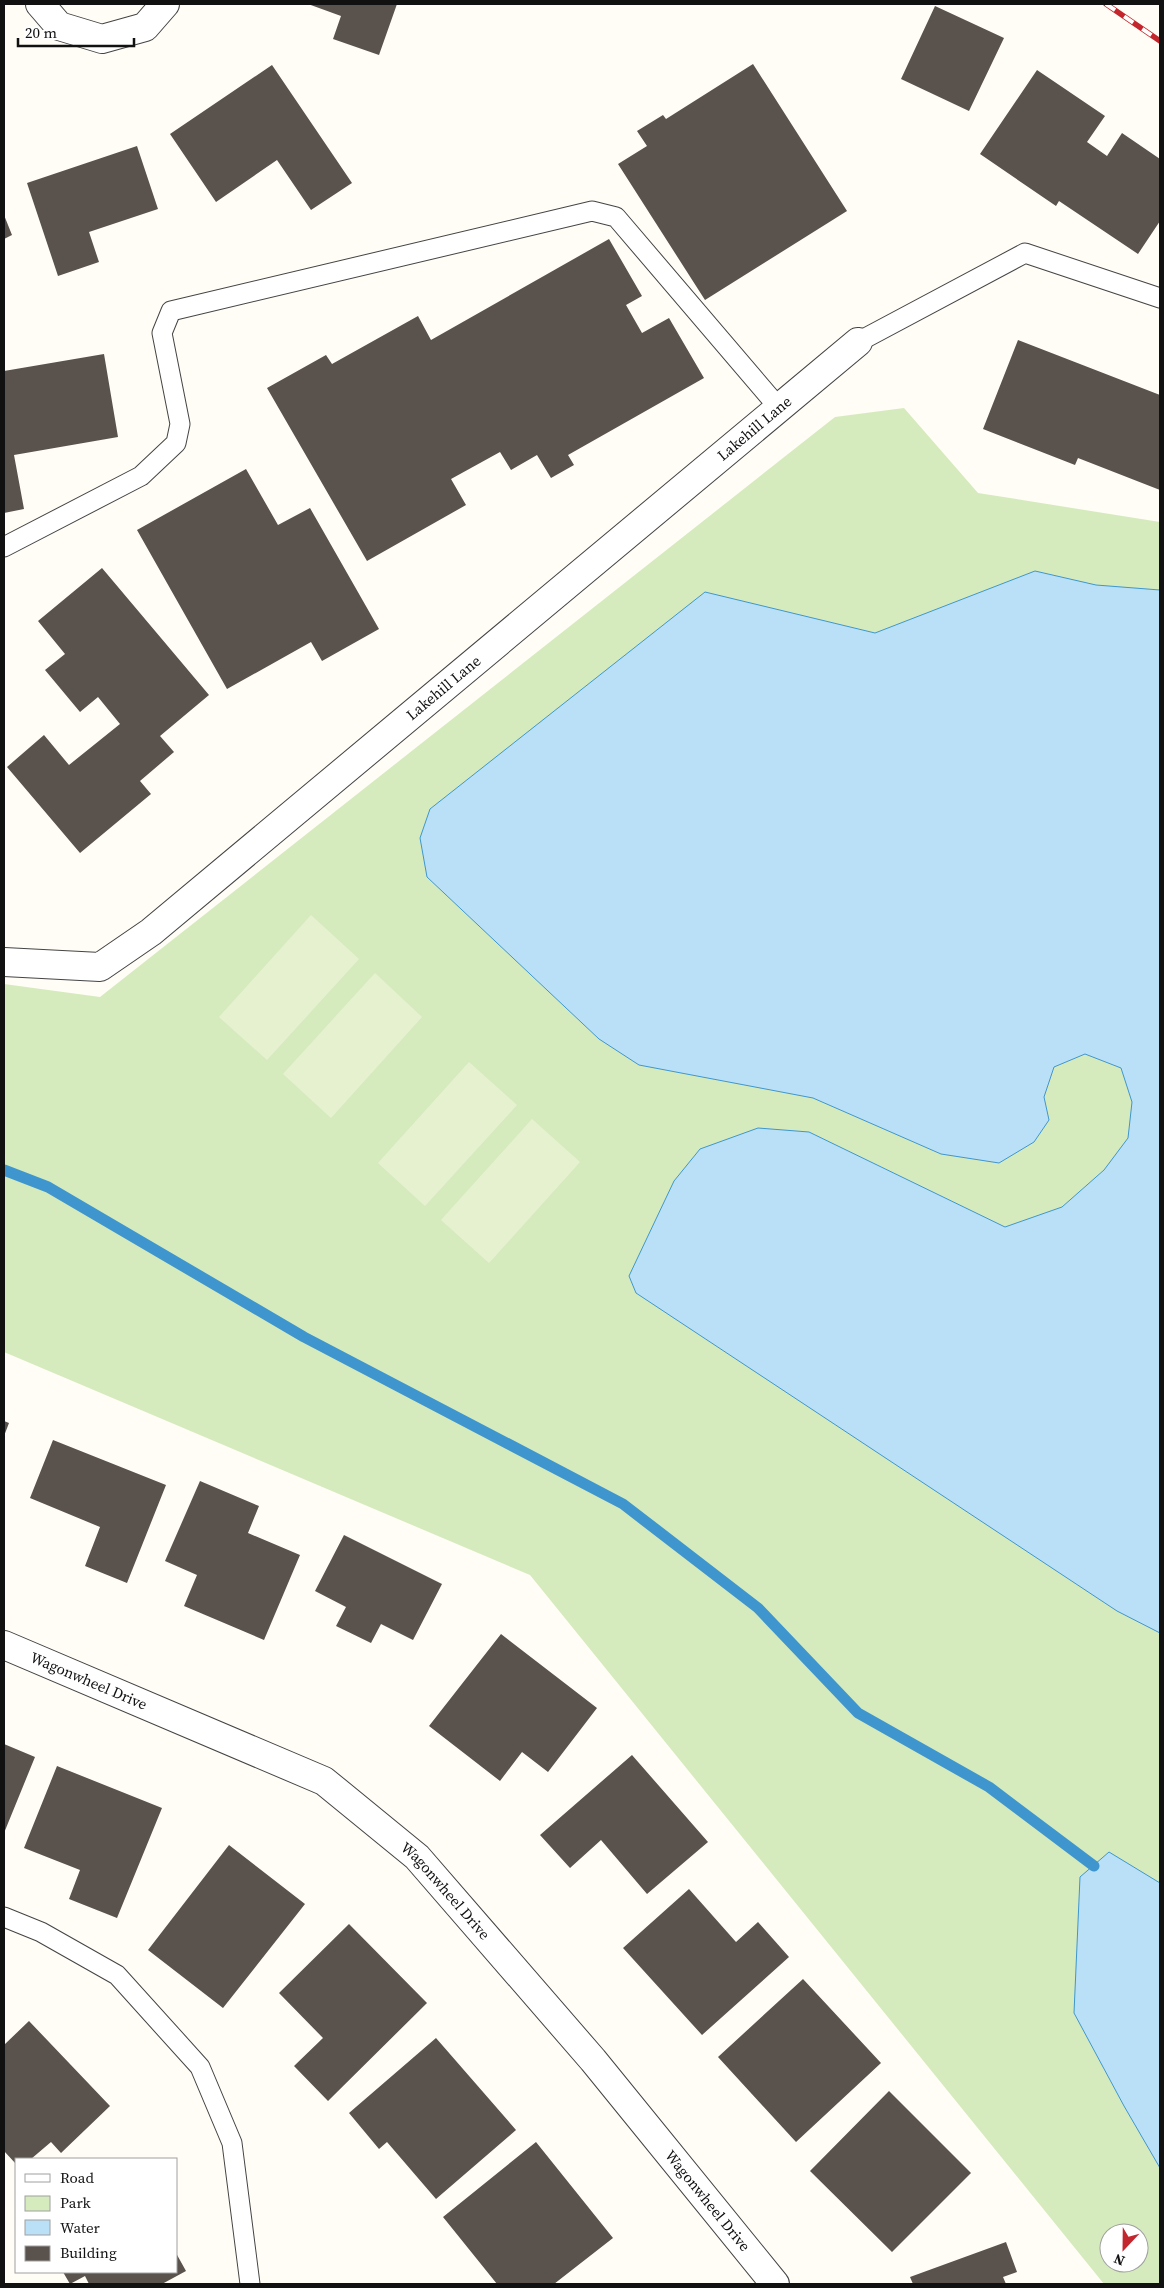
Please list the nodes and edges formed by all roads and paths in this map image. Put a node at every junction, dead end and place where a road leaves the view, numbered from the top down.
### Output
1 (40, 4) edge
2 (165, 4) edge
3 (1160, 298) edge
4 (858, 342) joint
5 (779, 408) junction
6 (4, 547) edge
7 (4, 962) edge
8 (4, 1645) edge
9 (4, 1917) edge
10 (250, 2284) edge
11 (775, 2284) edge

1 - 2 street
3 - 4 lane
4 - 5 street, Lakehill Lane
5 - 6 lane
5 - 7 street, Lakehill Lane
8 - 11 street, Wagonwheel Drive
9 - 10 lane

